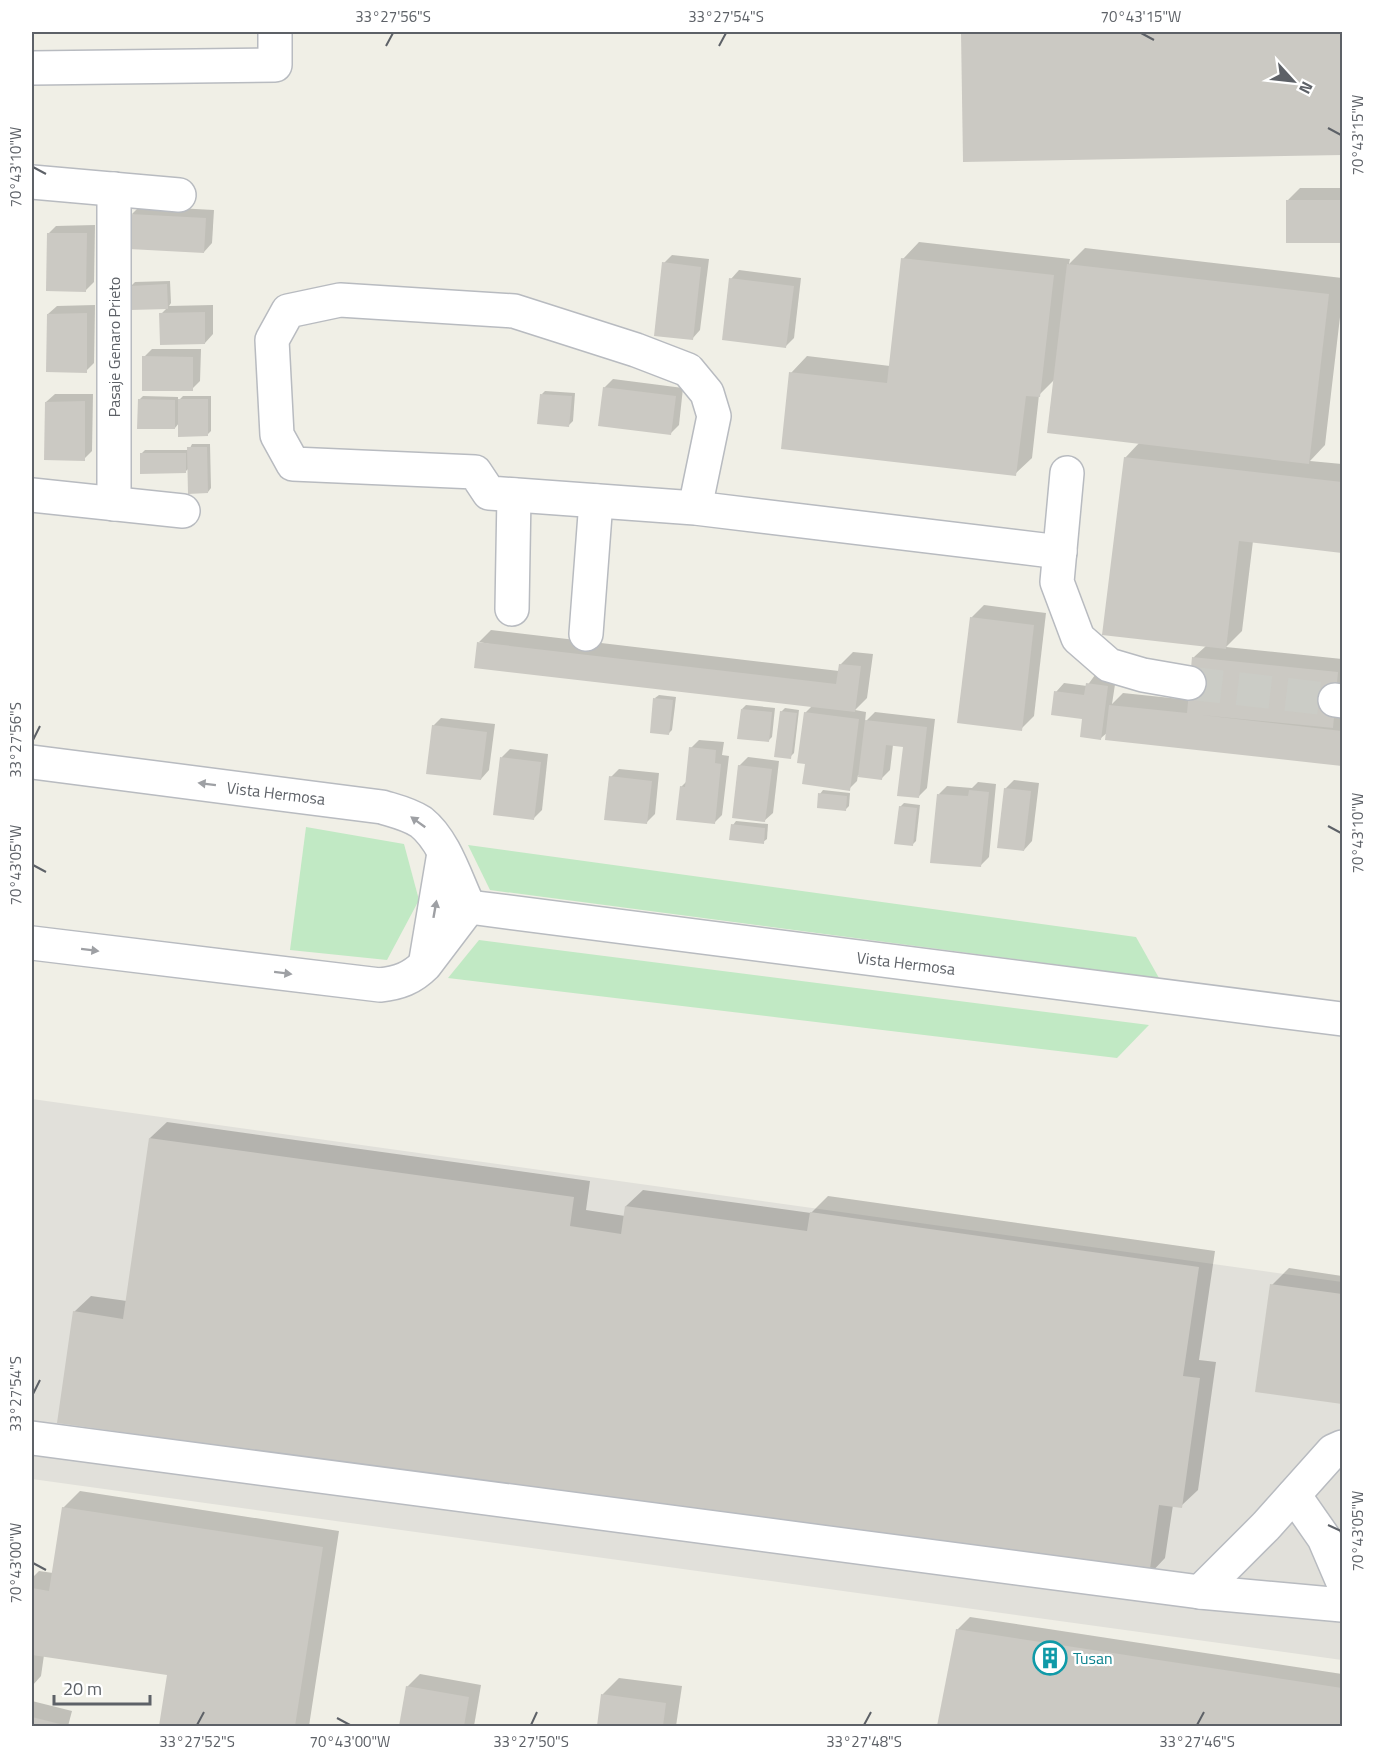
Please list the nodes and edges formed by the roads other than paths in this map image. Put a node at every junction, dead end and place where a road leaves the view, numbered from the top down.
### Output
1 (275, 32) edge
2 (32, 68) edge
3 (32, 182) edge
4 (114, 189) junction
5 (179, 195) dead end
6 (1067, 473) dead end
7 (32, 495) edge
8 (514, 495) junction
9 (597, 501) junction
10 (114, 504) junction
11 (695, 508) junction
12 (183, 511) dead end
13 (1060, 552) junction
14 (512, 609) dead end
15 (586, 634) dead end
16 (1189, 683) tunnel mouth
17 (32, 762) edge
18 (444, 853) junction
19 (469, 907) junction
20 (32, 943) edge
21 (425, 965) junction
22 (1342, 1019) edge
23 (32, 1438) edge
24 (1342, 1447) edge
25 (1294, 1495) junction
26 (1342, 1580) edge
27 (1200, 1592) junction
28 (1342, 1605) edge

1 - 2 street
3 - 4 street
4 - 5 street
4 - 10 street, Pasaje Genaro Prieto
6 - 13 street
7 - 10 street
8 - 9 street
8 - 11 street
8 - 14 street
9 - 11 street
9 - 15 street
10 - 12 street
11 - 13 street
13 - 16 street
18 -> 17 street, Vista Hermosa
18 - 19 street, Vista Hermosa
21 -> 18 street
19 - 21 street
19 - 22 street, Vista Hermosa
20 -> 21 street
23 - 27 street
24 - 25 street
25 - 26 street
25 - 27 street
27 - 28 street

